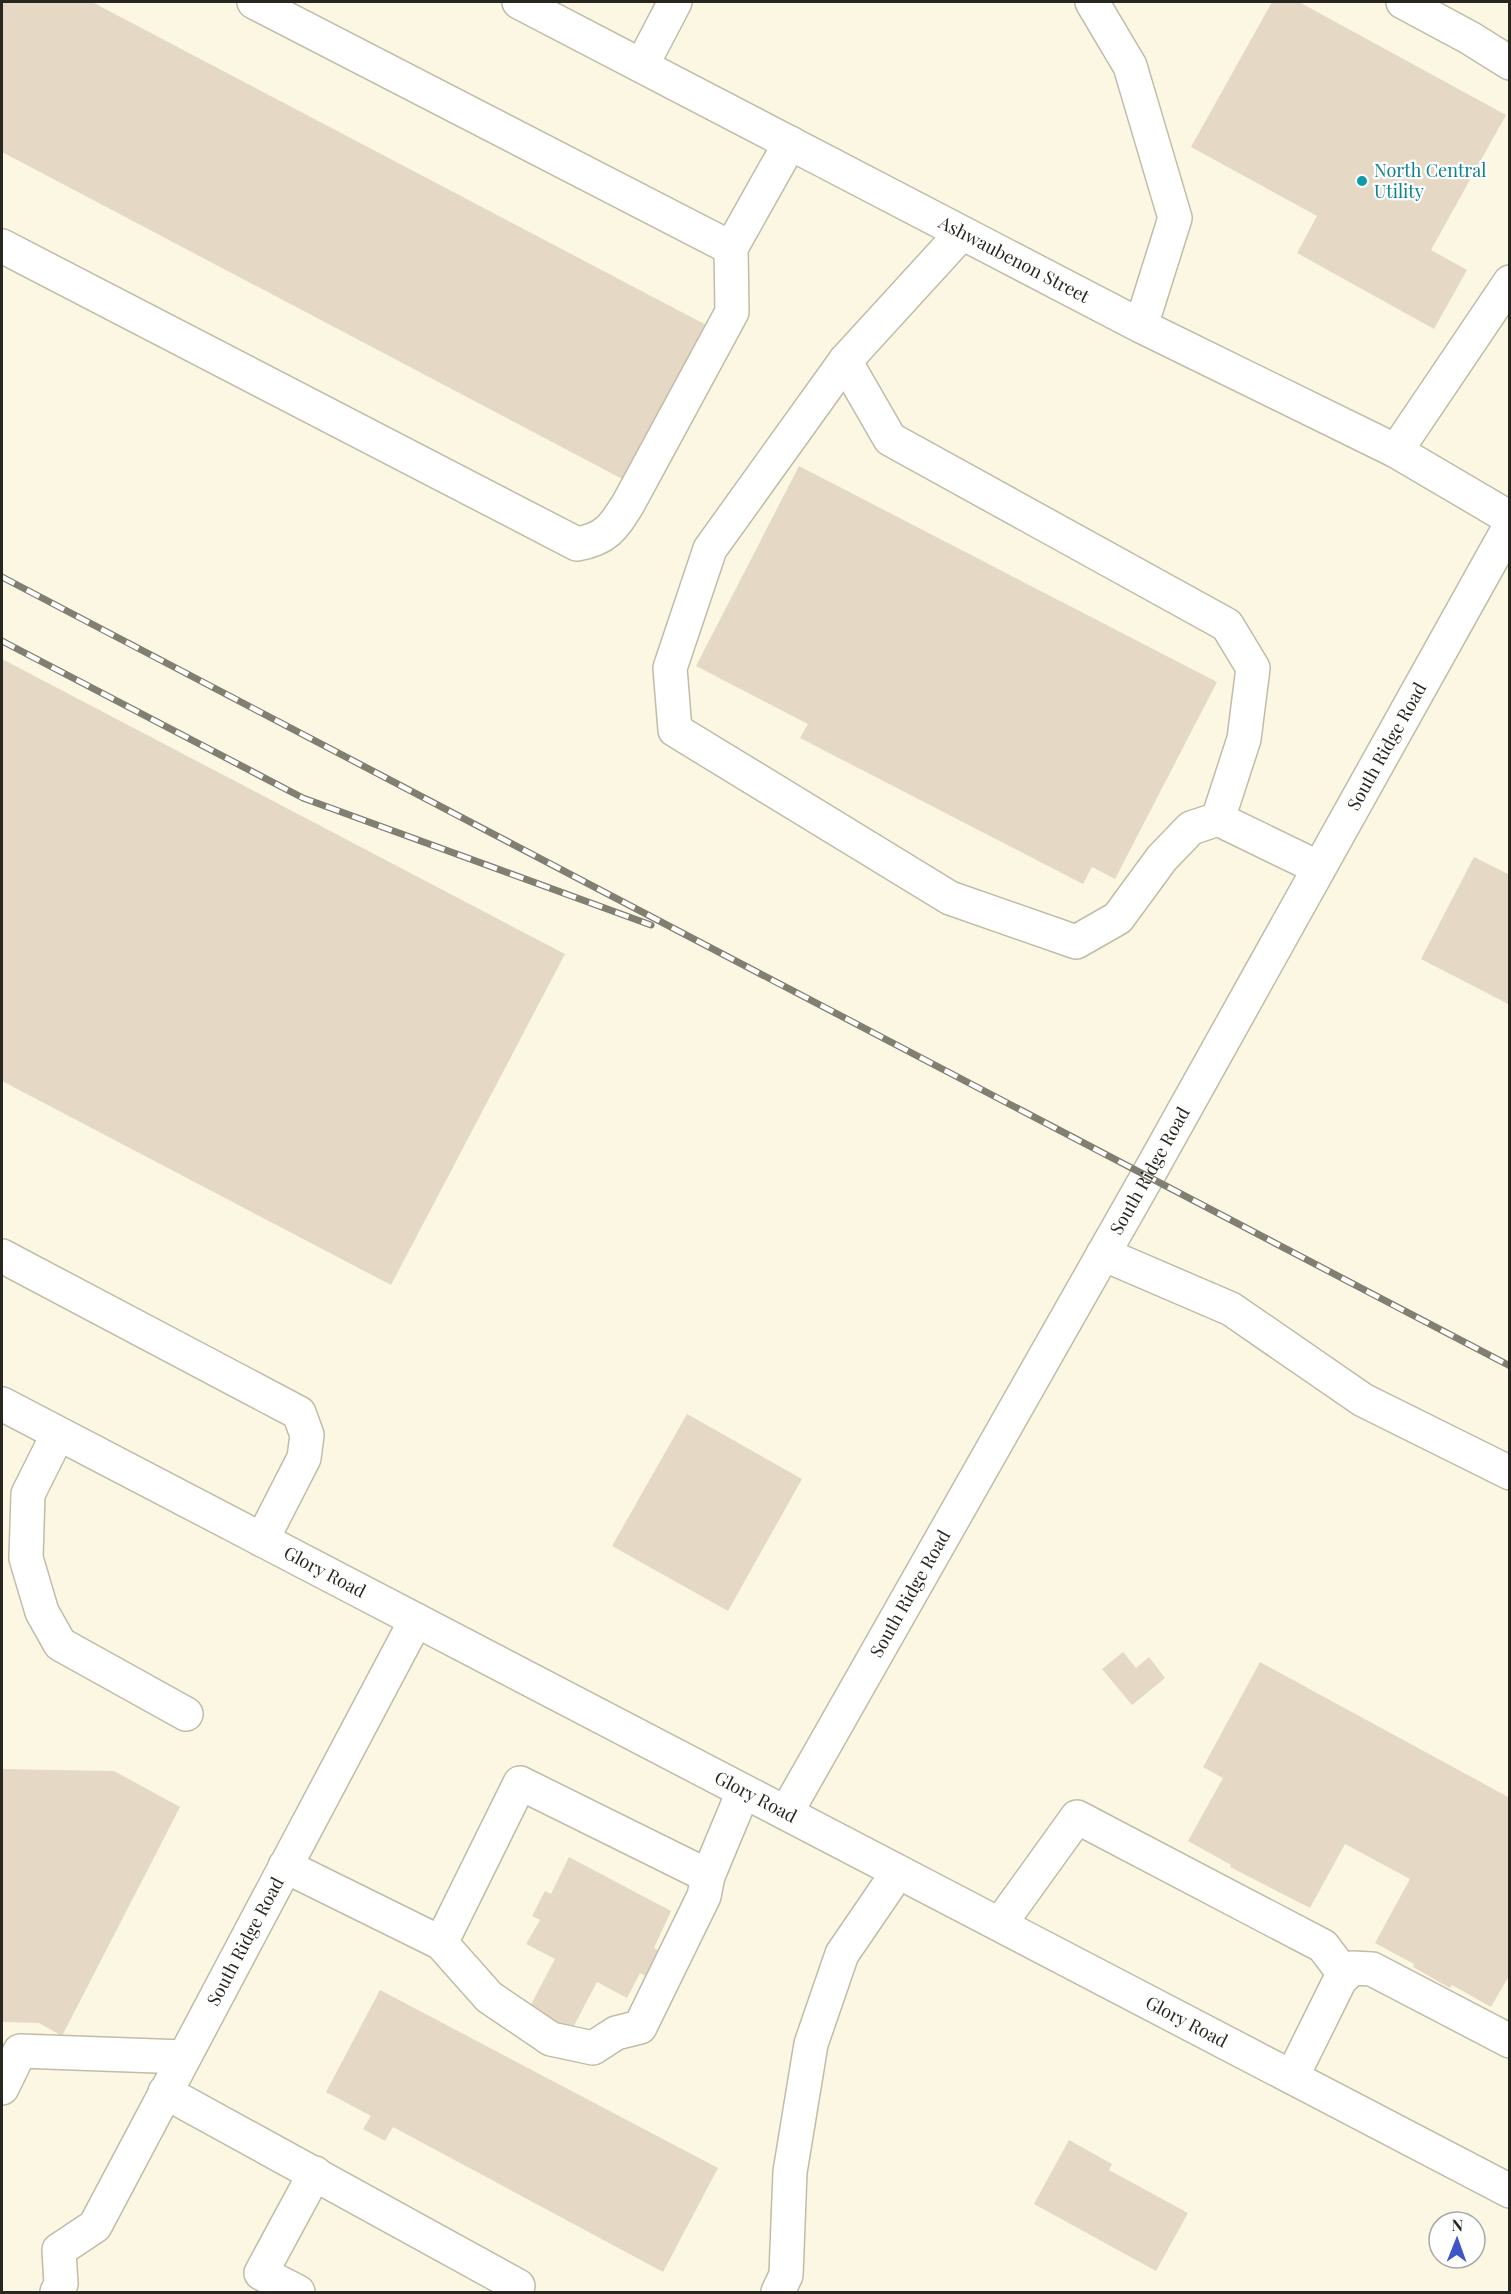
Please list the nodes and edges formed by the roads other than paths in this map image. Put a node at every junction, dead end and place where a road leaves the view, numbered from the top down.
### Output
1 (254, 2) edge
2 (519, 2) edge
3 (675, 2) edge
4 (1092, 2) edge
5 (1403, 2) edge
6 (1509, 63) edge
7 (642, 65) junction
8 (790, 143) junction
9 (963, 233) junction
10 (2, 246) edge
11 (731, 248) junction
12 (1509, 282) edge
13 (1142, 326) junction
14 (844, 362) junction
15 (1396, 451) junction
16 (1509, 518) edge
17 (1509, 526) edge
18 (1218, 819) junction
19 (1319, 868) junction
20 (1103, 1254) junction
21 (2, 1256) edge
22 (2, 1404) edge
23 (58, 1434) junction
24 (1509, 1473) edge
25 (262, 1540) junction
26 (416, 1620) junction
27 (186, 1714) dead end
28 (743, 1792) junction
29 (786, 1813) junction
30 (285, 1866) junction
31 (898, 1872) junction
32 (708, 1876) junction
33 (1000, 1924) junction
34 (441, 1943) junction
35 (1345, 1975) junction
36 (1509, 2042) edge
37 (184, 2057) junction
38 (1292, 2077) junction
39 (2, 2088) edge
40 (165, 2092) junction
41 (315, 2173) junction
42 (1509, 2191) edge
43 (57, 2292) edge
44 (298, 2292) edge
45 (514, 2292) edge
46 (778, 2292) edge

1 - 11 street
2 - 7 street, Ashwaubenon Street
3 - 7 street
4 - 13 street
5 - 6 street
7 - 8 street, Ashwaubenon Street
8 - 9 street, Ashwaubenon Street
8 - 11 street
9 - 13 street, Ashwaubenon Street
9 - 14 street
10 - 11 street
12 - 15 street
13 - 15 street, Ashwaubenon Street
14 - 18 street
14 - 18 street
15 - 16 street, Ashwaubenon Street
17 - 19 street, South Ridge Road
18 - 19 street
19 - 20 street, South Ridge Road
20 - 24 street
20 - 29 street, South Ridge Road
21 - 25 street
22 - 23 street, Glory Road
23 - 25 street, Glory Road
23 - 27 street
25 - 26 street, Glory Road
26 - 28 street, Glory Road
26 - 30 street, South Ridge Road
28 - 29 street, Glory Road
28 - 32 street
29 - 31 street, Glory Road
30 - 34 street
30 - 37 street, South Ridge Road
31 - 33 street, Glory Road
31 - 46 street
32 - 34 street
32 - 34 street
33 - 35 street
33 - 38 street, Glory Road
35 - 36 street
35 - 38 street
37 - 39 street
37 - 40 street, South Ridge Road
38 - 42 street, Glory Road
40 - 41 street
40 - 43 street, South Ridge Road
41 - 44 street
41 - 45 street

